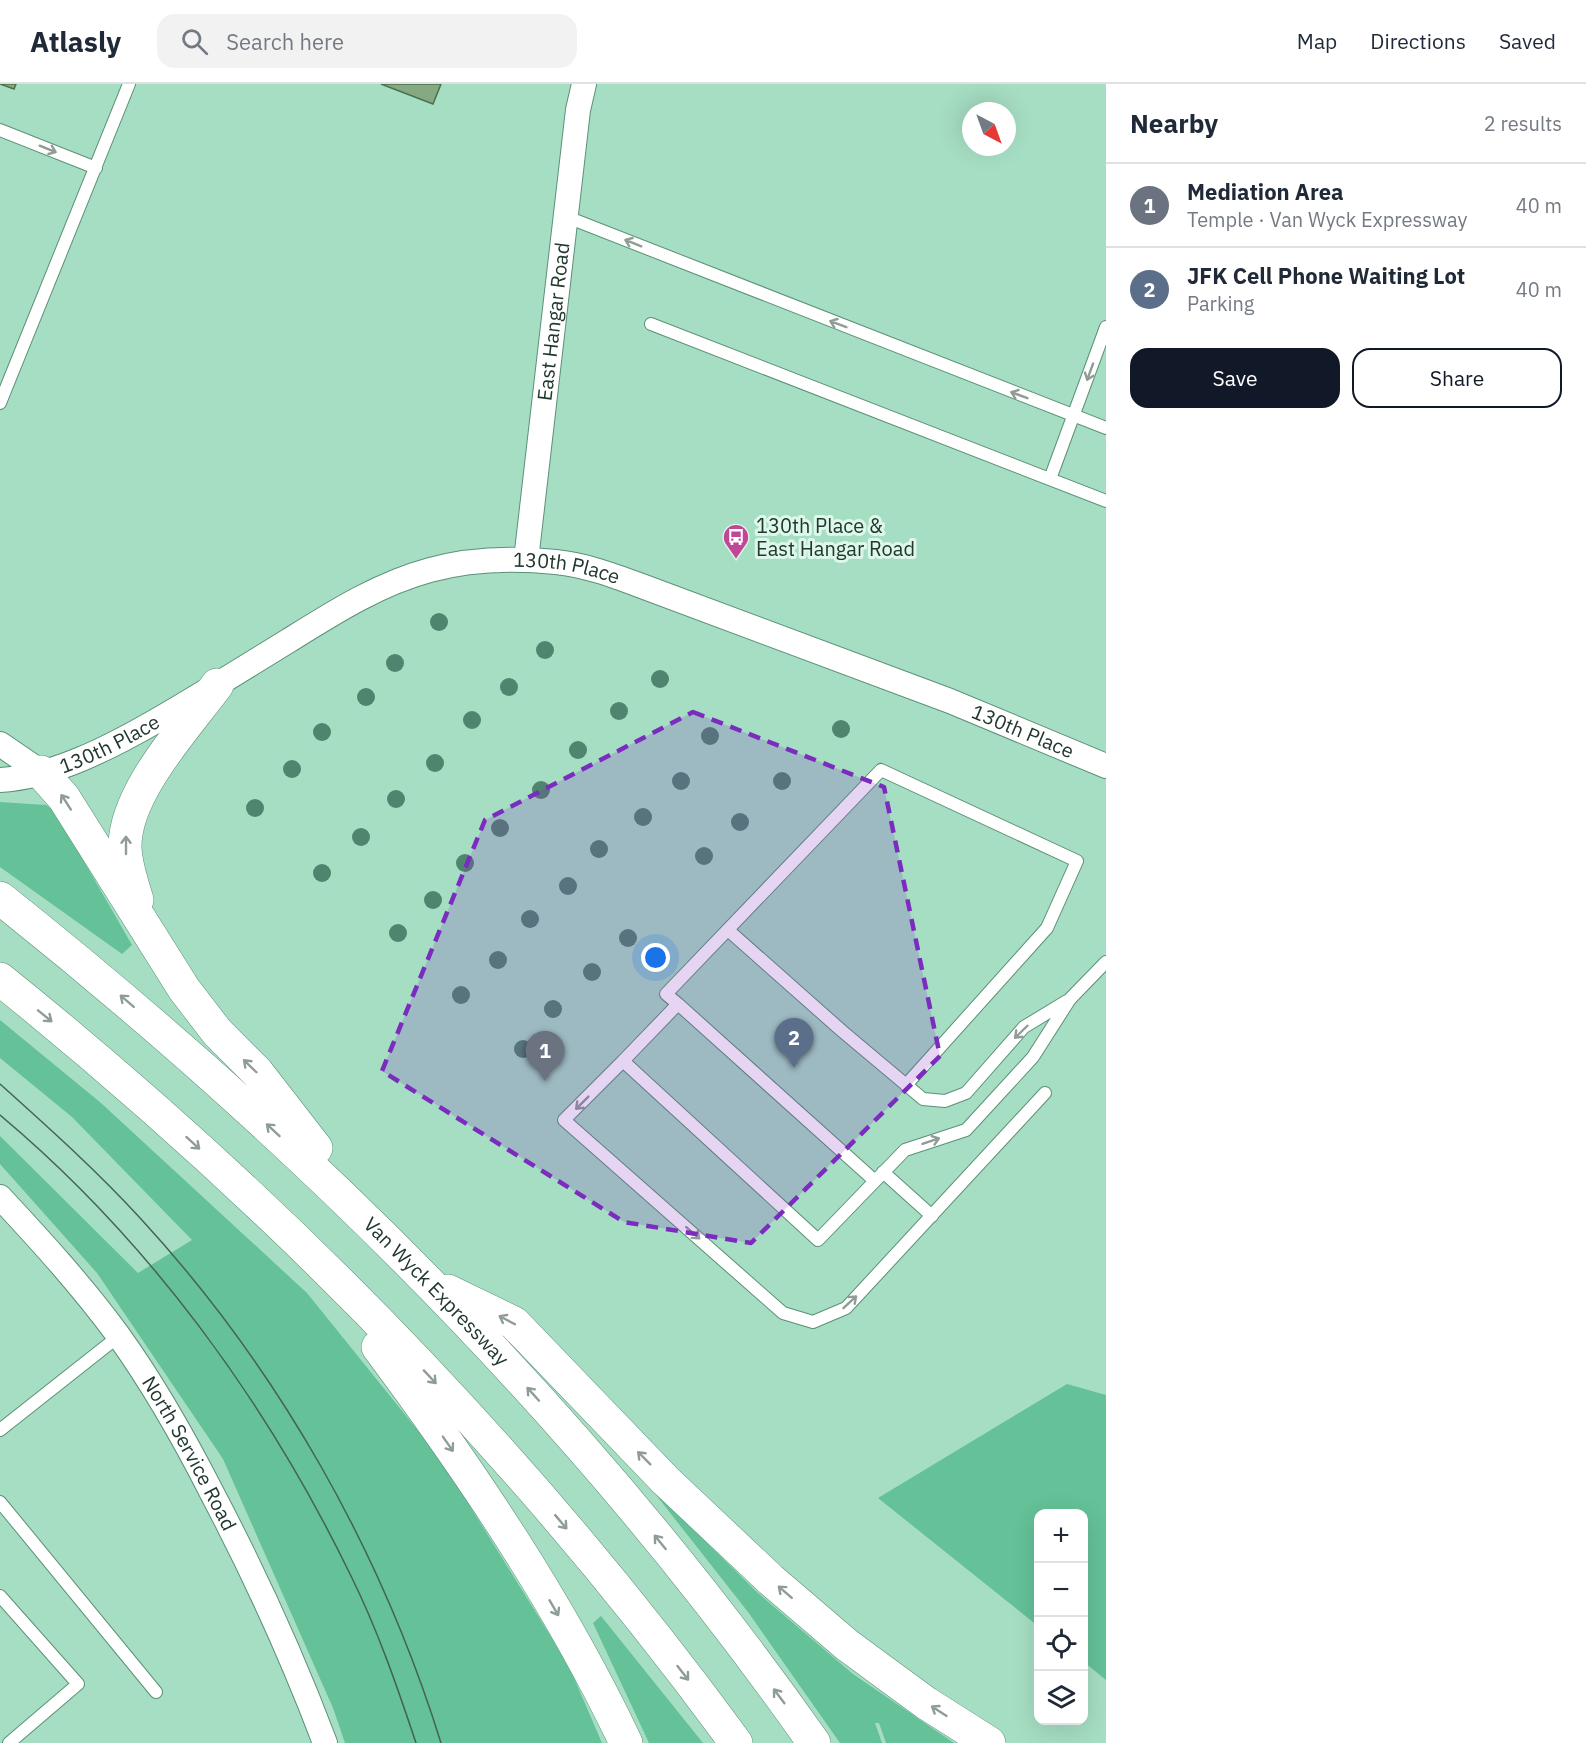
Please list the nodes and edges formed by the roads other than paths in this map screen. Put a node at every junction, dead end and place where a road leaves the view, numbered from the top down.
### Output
1 (129, 84) edge
2 (584, 84) edge
3 (0, 130) edge
4 (96, 168) junction
5 (567, 218) junction
6 (651, 324) dead end
7 (1106, 327) edge
8 (0, 403) edge
9 (1074, 416) junction
10 (1106, 428) edge
11 (1050, 479) junction
12 (1106, 501) edge
13 (526, 560) junction
14 (217, 685) junction
15 (0, 744) edge
16 (1106, 766) edge
17 (41, 772) junction
18 (0, 780) edge
19 (0, 898) edge
20 (142, 922) junction
21 (728, 930) junction
22 (1106, 962) edge
23 (0, 979) edge
24 (1070, 999) junction
25 (678, 1004) junction
26 (623, 1061) junction
27 (906, 1085) junction
28 (1045, 1094) dead end
29 (879, 1177) junction
30 (0, 1197) edge
31 (932, 1215) junction
32 (391, 1244) junction
33 (302, 1245) junction
34 (427, 1281) junction
35 (118, 1336) junction
36 (0, 1430) edge
37 (0, 1502) edge
38 (0, 1596) edge
39 (156, 1692) dead end
40 (9, 1743) edge
41 (325, 1743) edge
42 (626, 1743) edge
43 (736, 1743) edge
44 (814, 1743) edge
45 (989, 1743) edge

1 - 4 lane
2 - 5 street, East Hangar Road
3 -> 4 lane
4 - 8 lane
9 -> 5 lane
5 - 13 street, East Hangar Road
6 - 11 lane
7 -> 9 lane
9 - 10 lane
9 - 11 lane
11 - 12 lane
13 - 14 street, 130th Place
13 - 16 street, 130th Place
14 - 17 street, 130th Place
20 -> 14 highway
15 - 17 street
17 - 18 street, 130th Place
20 -> 17 highway
32 -> 19 highway, Van Wyck Expressway
32 -> 20 highway
21 - 25 lane
21 - 27 lane
21 - 27 lane
22 - 24 lane
23 -> 33 highway
24 -> 27 lane
29 -> 24 lane
25 - 26 lane
25 - 29 lane
26 - 29 lane
26 -> 31 lane
28 - 31 lane
29 - 31 lane
30 - 35 street, North Service Road
32 - 34 highway, Van Wyck Expressway
33 -> 42 highway
33 -> 43 highway
44 -> 34 highway, Van Wyck Expressway
45 -> 34 highway
35 - 36 lane
35 - 41 street, North Service Road
37 - 39 lane
38 - 40 lane

